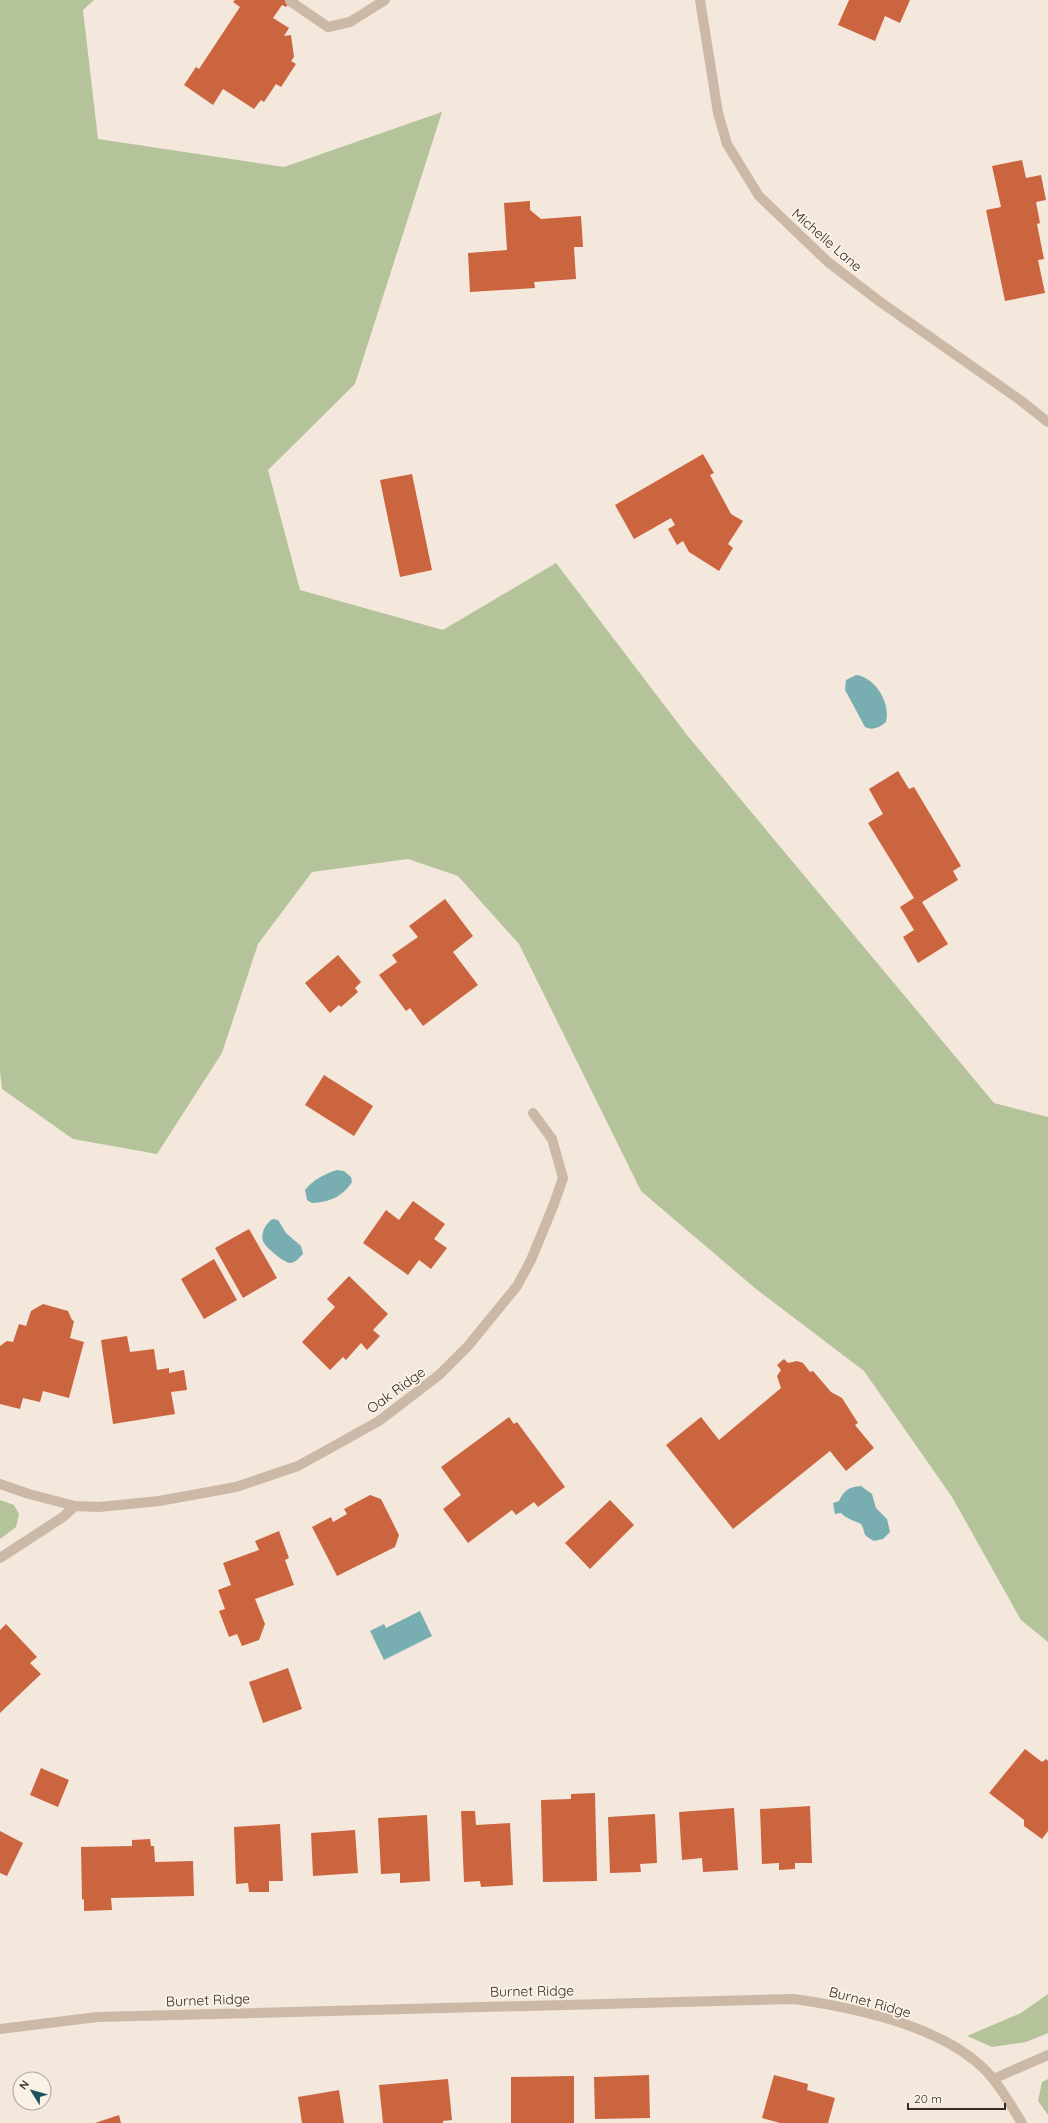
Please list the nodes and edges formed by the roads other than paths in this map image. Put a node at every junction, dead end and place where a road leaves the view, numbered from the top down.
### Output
1 (385, 0) edge
2 (700, 0) edge
3 (290, 1) dead end
4 (1048, 422) edge
5 (533, 1113) dead end
6 (0, 1484) edge
7 (75, 1506) junction
8 (0, 1558) edge
9 (0, 2029) edge
10 (1048, 2055) edge
11 (993, 2080) junction
12 (1022, 2123) edge

1 - 3 street
2 - 4 street, Michelle Lane
5 - 7 street, Oak Ridge
6 - 7 street, Oak Ridge
7 - 8 street
9 - 11 street, Burnet Ridge
10 - 11 street
11 - 12 street, Burnet Ridge

